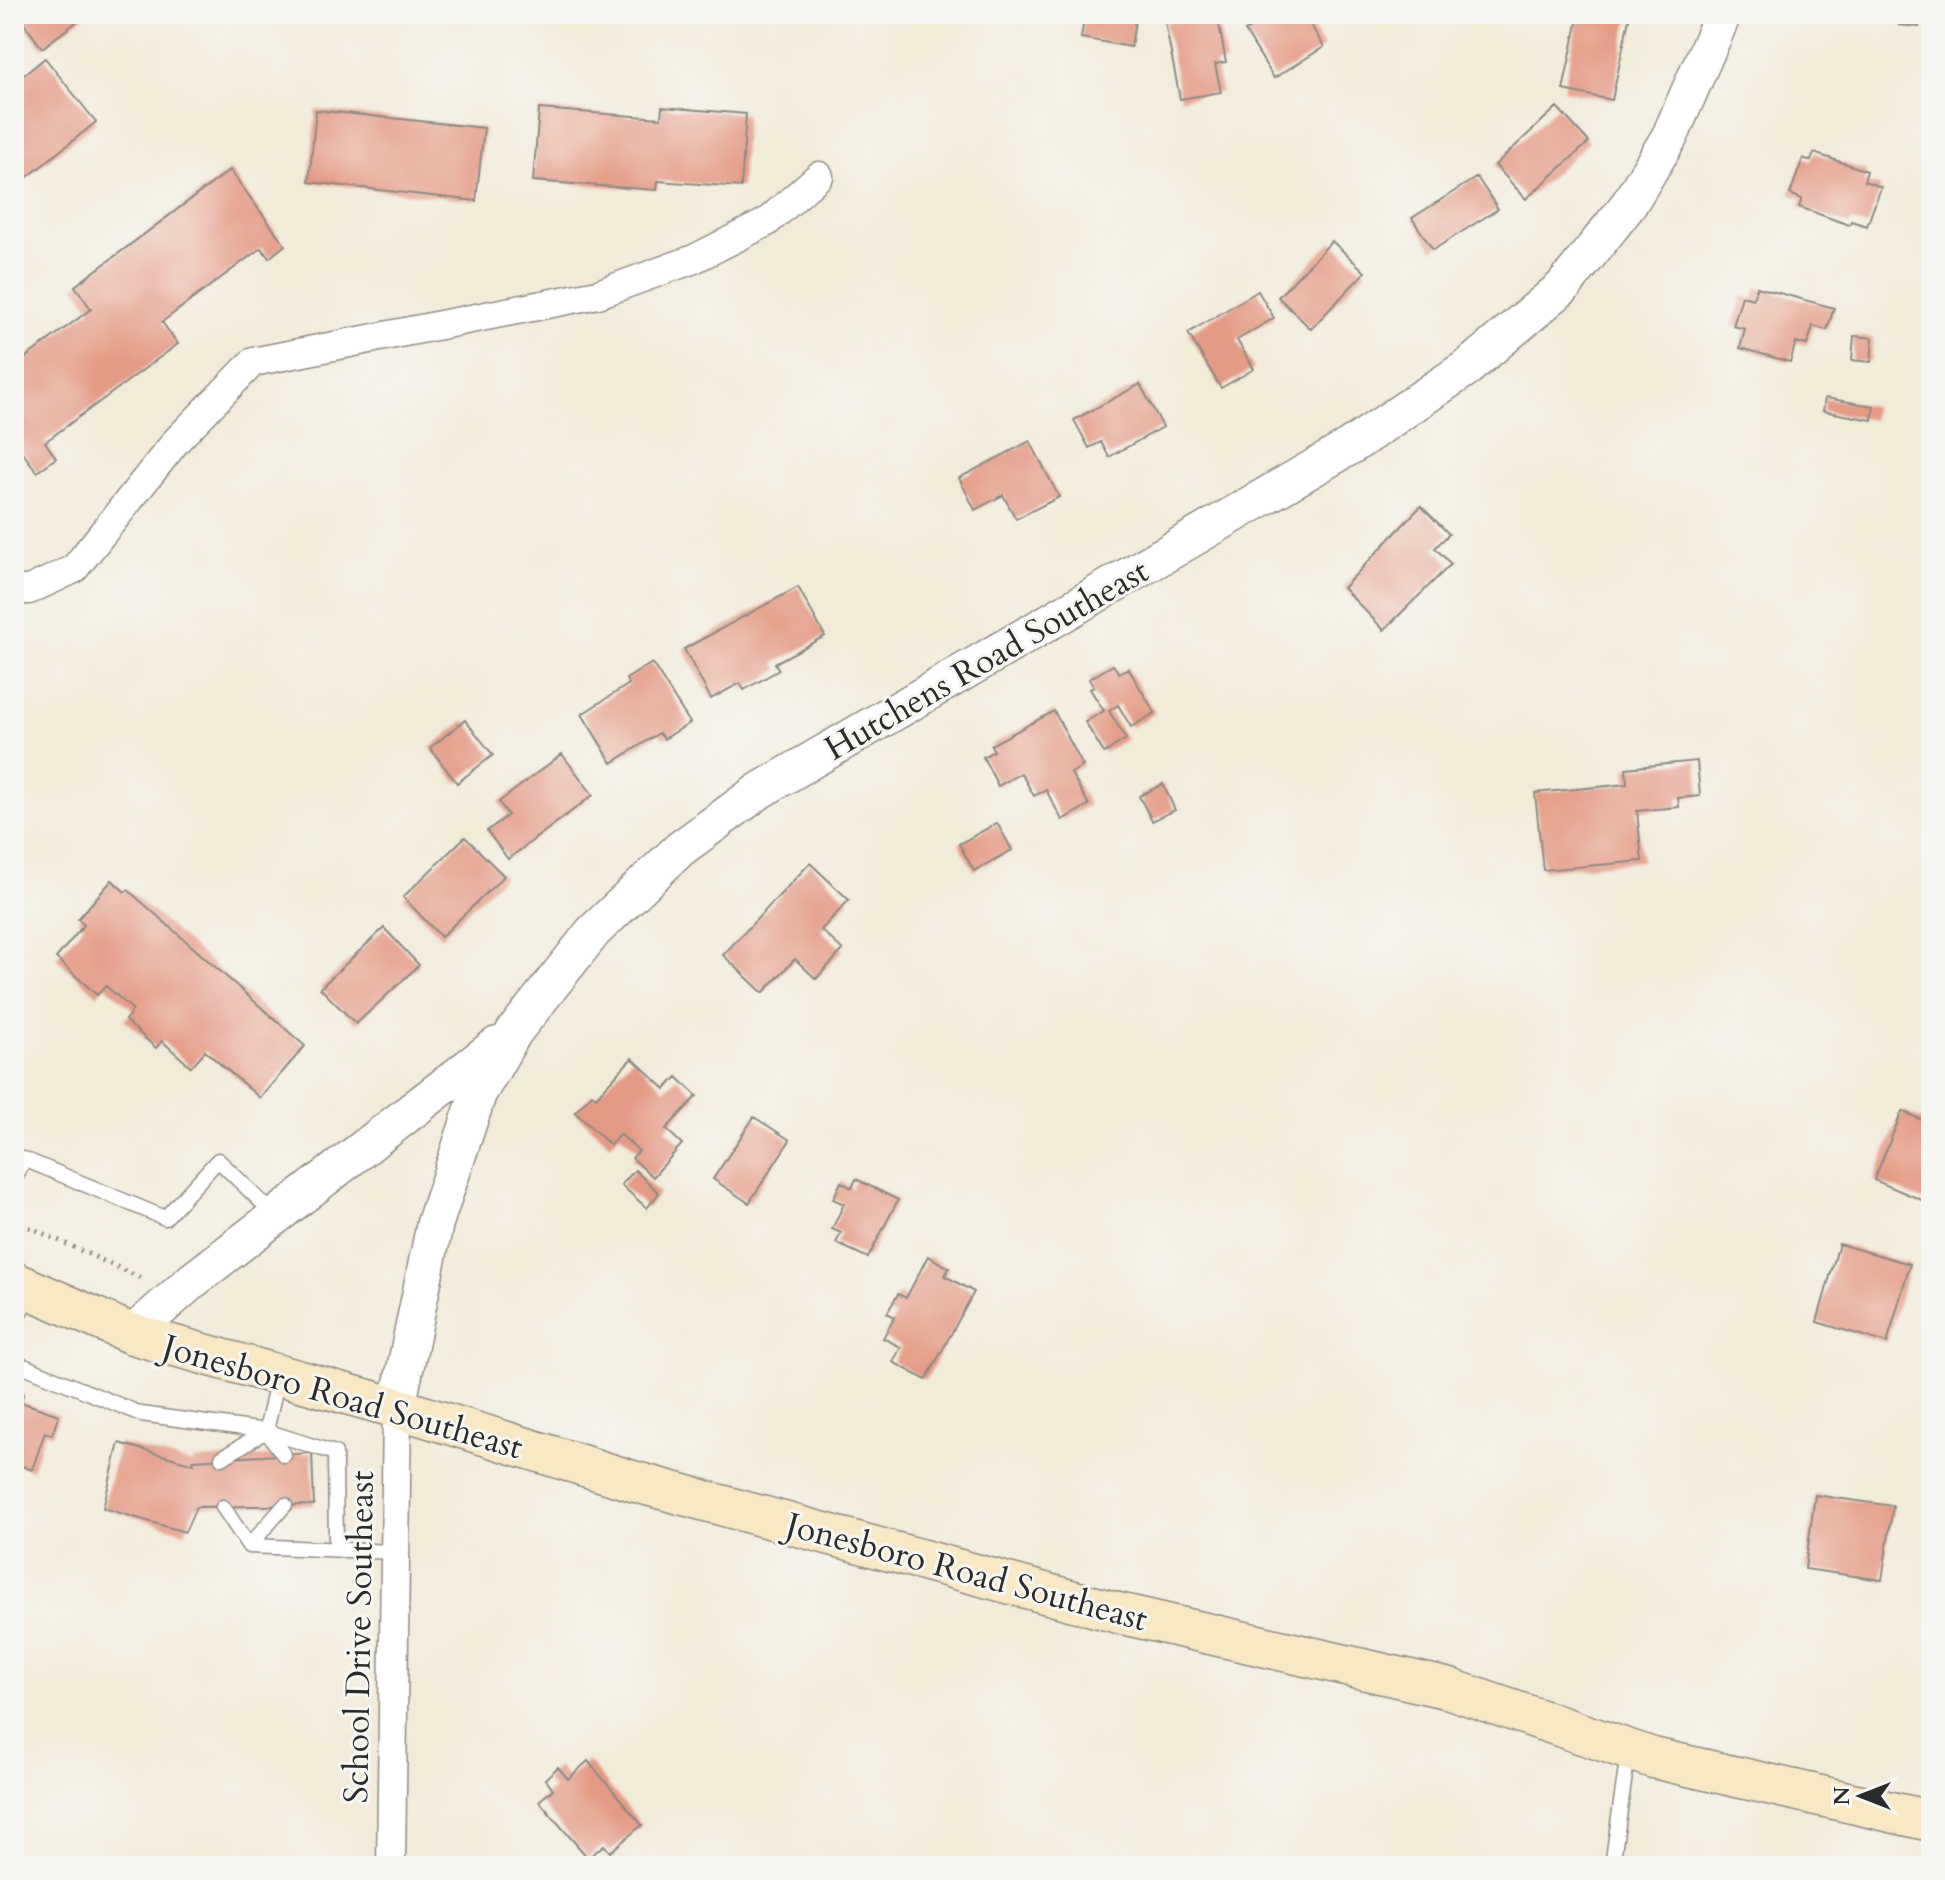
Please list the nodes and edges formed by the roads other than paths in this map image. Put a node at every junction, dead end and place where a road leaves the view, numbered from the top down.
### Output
1 (1723, 14) edge
2 (819, 176) dead end
3 (14, 590) edge
4 (514, 1032) junction
5 (14, 1181) edge
6 (276, 1216) junction
7 (22, 1286) edge
8 (14, 1325) edge
9 (132, 1334) junction
10 (14, 1362) edge
11 (279, 1375) junction
12 (397, 1408) junction
13 (266, 1431) junction
14 (284, 1455) dead end
15 (222, 1458) dead end
16 (285, 1505) dead end
17 (223, 1507) dead end
18 (249, 1546) junction
19 (336, 1549) junction
20 (395, 1552) junction
21 (1629, 1750) junction
22 (1931, 1821) edge
23 (391, 1866) edge
24 (1612, 1866) edge

1 - 4 street, Hutchens Road Southeast
2 - 3 street
4 - 6 street
4 - 12 street, Hutchens Road Southeast
5 - 6 lane
6 - 9 street
7 - 8 lane
7 - 9 main road, Jonesboro Road Southeast
9 - 11 main road, Jonesboro Road Southeast
10 - 13 lane
11 - 12 main road, Jonesboro Road Southeast
11 - 13 lane
12 - 20 street, School Drive Southeast
12 - 21 main road, Jonesboro Road Southeast
13 - 14 lane
13 - 15 lane
13 - 19 lane
16 - 18 lane
17 - 18 lane
18 - 19 lane
19 - 20 lane
20 - 23 street, School Drive Southeast
21 - 22 main road, Jonesboro Road Southeast
21 - 24 lane

